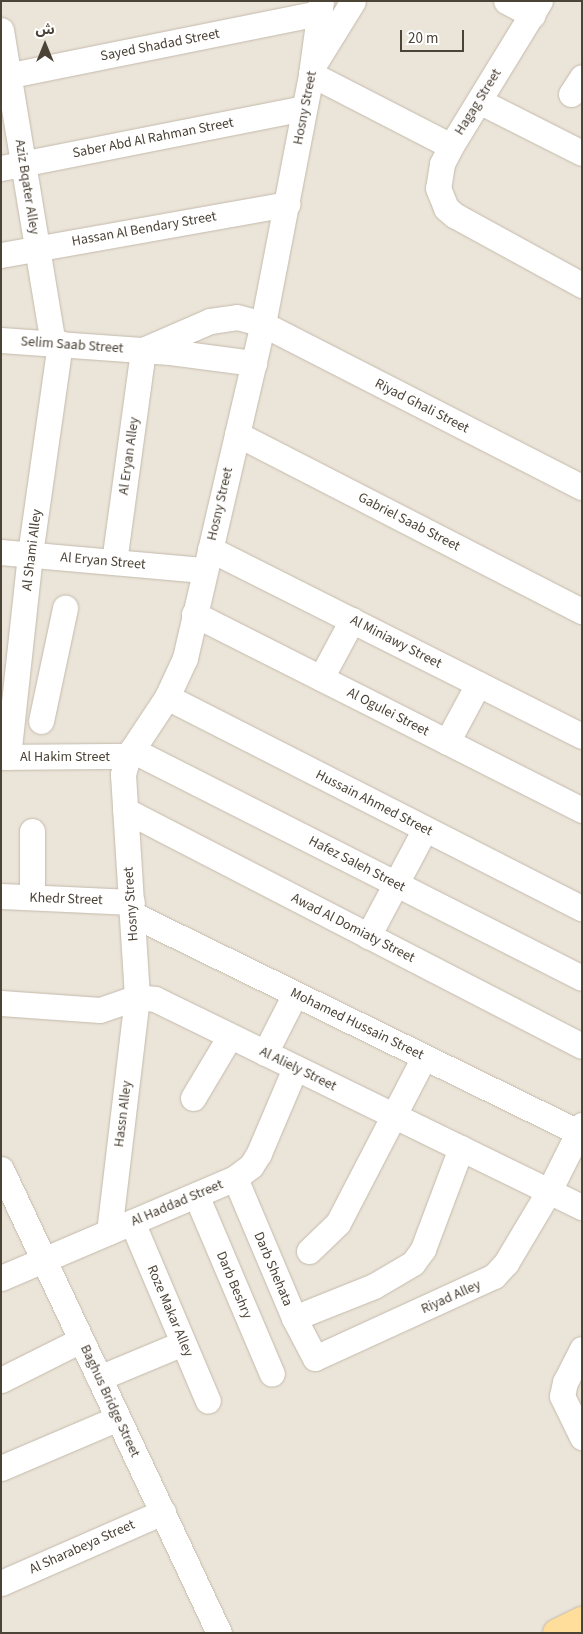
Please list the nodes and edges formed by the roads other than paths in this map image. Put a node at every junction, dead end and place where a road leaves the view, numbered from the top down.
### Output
1 (353, 1) edge
2 (506, 1) edge
3 (320, 7) edge
4 (536, 8) edge
5 (1, 30) edge
6 (312, 70) junction
7 (5, 76) edge
8 (479, 101) junction
9 (304, 108) junction
10 (451, 146) junction
11 (582, 153) edge
12 (12, 165) edge
13 (287, 204) junction
14 (37, 248) junction
15 (1, 255) edge
16 (582, 285) edge
17 (263, 324) junction
18 (1, 340) edge
19 (56, 343) junction
20 (143, 350) junction
21 (254, 363) junction
22 (237, 434) junction
23 (582, 487) edge
24 (1, 552) edge
25 (30, 554) junction
26 (207, 559) junction
27 (114, 562) junction
28 (65, 608) dead end
29 (582, 611) edge
30 (194, 614) junction
31 (352, 620) junction
32 (11, 648) edge
33 (56, 652) junction
34 (321, 678) junction
35 (478, 684) junction
36 (167, 698) junction
37 (41, 721) dead end
38 (582, 736) edge
39 (447, 742) junction
40 (130, 753) junction
41 (5, 757) edge
42 (580, 804) edge
43 (125, 810) junction
44 (425, 829) junction
45 (32, 831) dead end
46 (396, 884) junction
47 (1, 896) edge
48 (32, 897) junction
49 (132, 908) junction
50 (582, 908) edge
51 (368, 936) junction
52 (582, 978) edge
53 (295, 994) junction
54 (137, 997) junction
55 (1, 1003) edge
56 (230, 1036) junction
57 (582, 1046) edge
58 (265, 1053) junction
59 (424, 1057) junction
60 (295, 1068) junction
61 (194, 1098) dead end
62 (394, 1116) junction
63 (581, 1131) edge
64 (461, 1148) junction
65 (235, 1178) junction
66 (4, 1183) edge
67 (549, 1191) junction
68 (196, 1195) junction
69 (582, 1207) edge
70 (132, 1222) junction
71 (109, 1232) junction
72 (309, 1251) dead end
73 (44, 1260) junction
74 (1, 1278) edge
75 (294, 1318) junction
76 (81, 1340) junction
77 (183, 1343) junction
78 (582, 1349) edge
79 (315, 1358) joint
80 (272, 1374) dead end
81 (99, 1378) junction
82 (1, 1380) edge
83 (208, 1401) dead end
84 (118, 1418) junction
85 (582, 1437) edge
86 (1, 1468) edge
87 (162, 1512) junction
88 (1, 1582) edge
89 (582, 1621) edge
90 (219, 1633) edge
91 (557, 1633) edge

1 - 6 street
2 - 4 street
3 - 6 street, Hosny Street
3 - 7 street, Sayed Shadad Street
4 - 8 street, Hagag Street
5 - 7 street, Aziz Bqater Alley
6 - 9 street, Hosny Street
6 - 10 street, Hagag Street
7 - 12 street, Aziz Bqater Alley
8 - 10 street, Hagag Street
8 - 11 street
9 - 12 street, Saber Abd Al Rahman Street
9 - 13 street, Hosny Street
10 - 16 street
12 - 14 street, Aziz Bqater Alley
13 - 14 street, Hassan Al Bendary Street
13 - 17 street, Hosny Street
14 - 15 street, Hassan Al Bendary Street
14 - 19 street, Aziz Bqater Alley
17 - 20 street, Selim Saab Street
17 - 21 street, Hosny Street
17 - 23 street, Riyad Ghali Street
18 - 19 street, Selim Saab Street
19 - 20 street, Selim Saab Street
19 - 25 street, Al Shami Alley
20 - 21 street, Selim Saab Street
20 - 27 street, Al Eryan Alley
21 - 22 street, Hosny Street
22 - 26 street, Hosny Street
22 - 29 street, Gabriel Saab Street
24 - 25 street, Al Eryan Street
25 - 27 street, Al Eryan Street
25 - 32 street, Al Shami Alley
26 - 27 street, Al Eryan Street
26 - 30 street, Hosny Street
26 - 31 street, Al Miniawy Street
28 - 33 street
30 - 34 street, Al Ogulei Street
30 - 36 street, Hosny Street
31 - 34 street
31 - 35 street, Al Miniawy Street
32 - 33 street
32 - 41 street, Al Shami Alley
33 - 37 street
34 - 39 street, Al Ogulei Street
35 - 38 street, Al Miniawy Street
35 - 39 street
36 - 40 street, Hosny Street
36 - 44 street, Hussain Ahmed Street
39 - 42 street, Al Ogulei Street
40 - 41 street, Al Hakim Street
40 - 43 street, Hosny Street
40 - 46 street, Hafez Saleh Street
43 - 49 street, Hosny Street
43 - 51 street, Awad Al Domiaty Street
44 - 46 street
44 - 50 street, Hussain Ahmed Street
45 - 48 street
46 - 51 street
46 - 52 street, Hafez Saleh Street
47 - 48 street, Khedr Street
48 - 49 street, Khedr Street
49 - 53 street, Mohamed Hussain Street
49 - 54 street, Hosny Street
51 - 57 street, Awad Al Domiaty Street
53 - 58 street
53 - 59 street, Mohamed Hussain Street
54 - 55 street
54 - 56 street, Al Aliely Street
54 - 71 street, Hassn Alley
56 - 58 street, Al Aliely Street
56 - 61 street
58 - 60 street, Al Aliely Street
59 - 62 street
59 - 63 street, Mohamed Hussain Street
60 - 62 street, Al Aliely Street
60 - 65 street, Al Haddad Street
62 - 64 street, Al Aliely Street
62 - 72 street
63 - 67 street, Riyad Alley
64 - 67 street, Al Aliely Street
64 - 75 street
65 - 68 street, Al Haddad Street
65 - 75 street, Darb Shehata
66 - 73 street, Baghus Bridge Street
67 - 69 street, Al Aliely Street
67 - 79 street, Riyad Alley
68 - 70 street, Al Haddad Street
68 - 80 street, Darb Beshry
70 - 71 street, Al Haddad Street
70 - 77 street, Roze Makar Alley
71 - 73 street, Al Haddad Street
73 - 74 street, Al Haddad Street
73 - 76 street, Baghus Bridge Street
75 - 79 street, Darb Shehata
76 - 81 street, Baghus Bridge Street
76 - 82 street
77 - 81 street
77 - 83 street, Roze Makar Alley
78 - 85 street
81 - 84 street, Baghus Bridge Street
84 - 86 street
84 - 87 street, Baghus Bridge Street
87 - 88 street, Al Sharabeya Street
87 - 90 street, Baghus Bridge Street
89 - 91 main road

